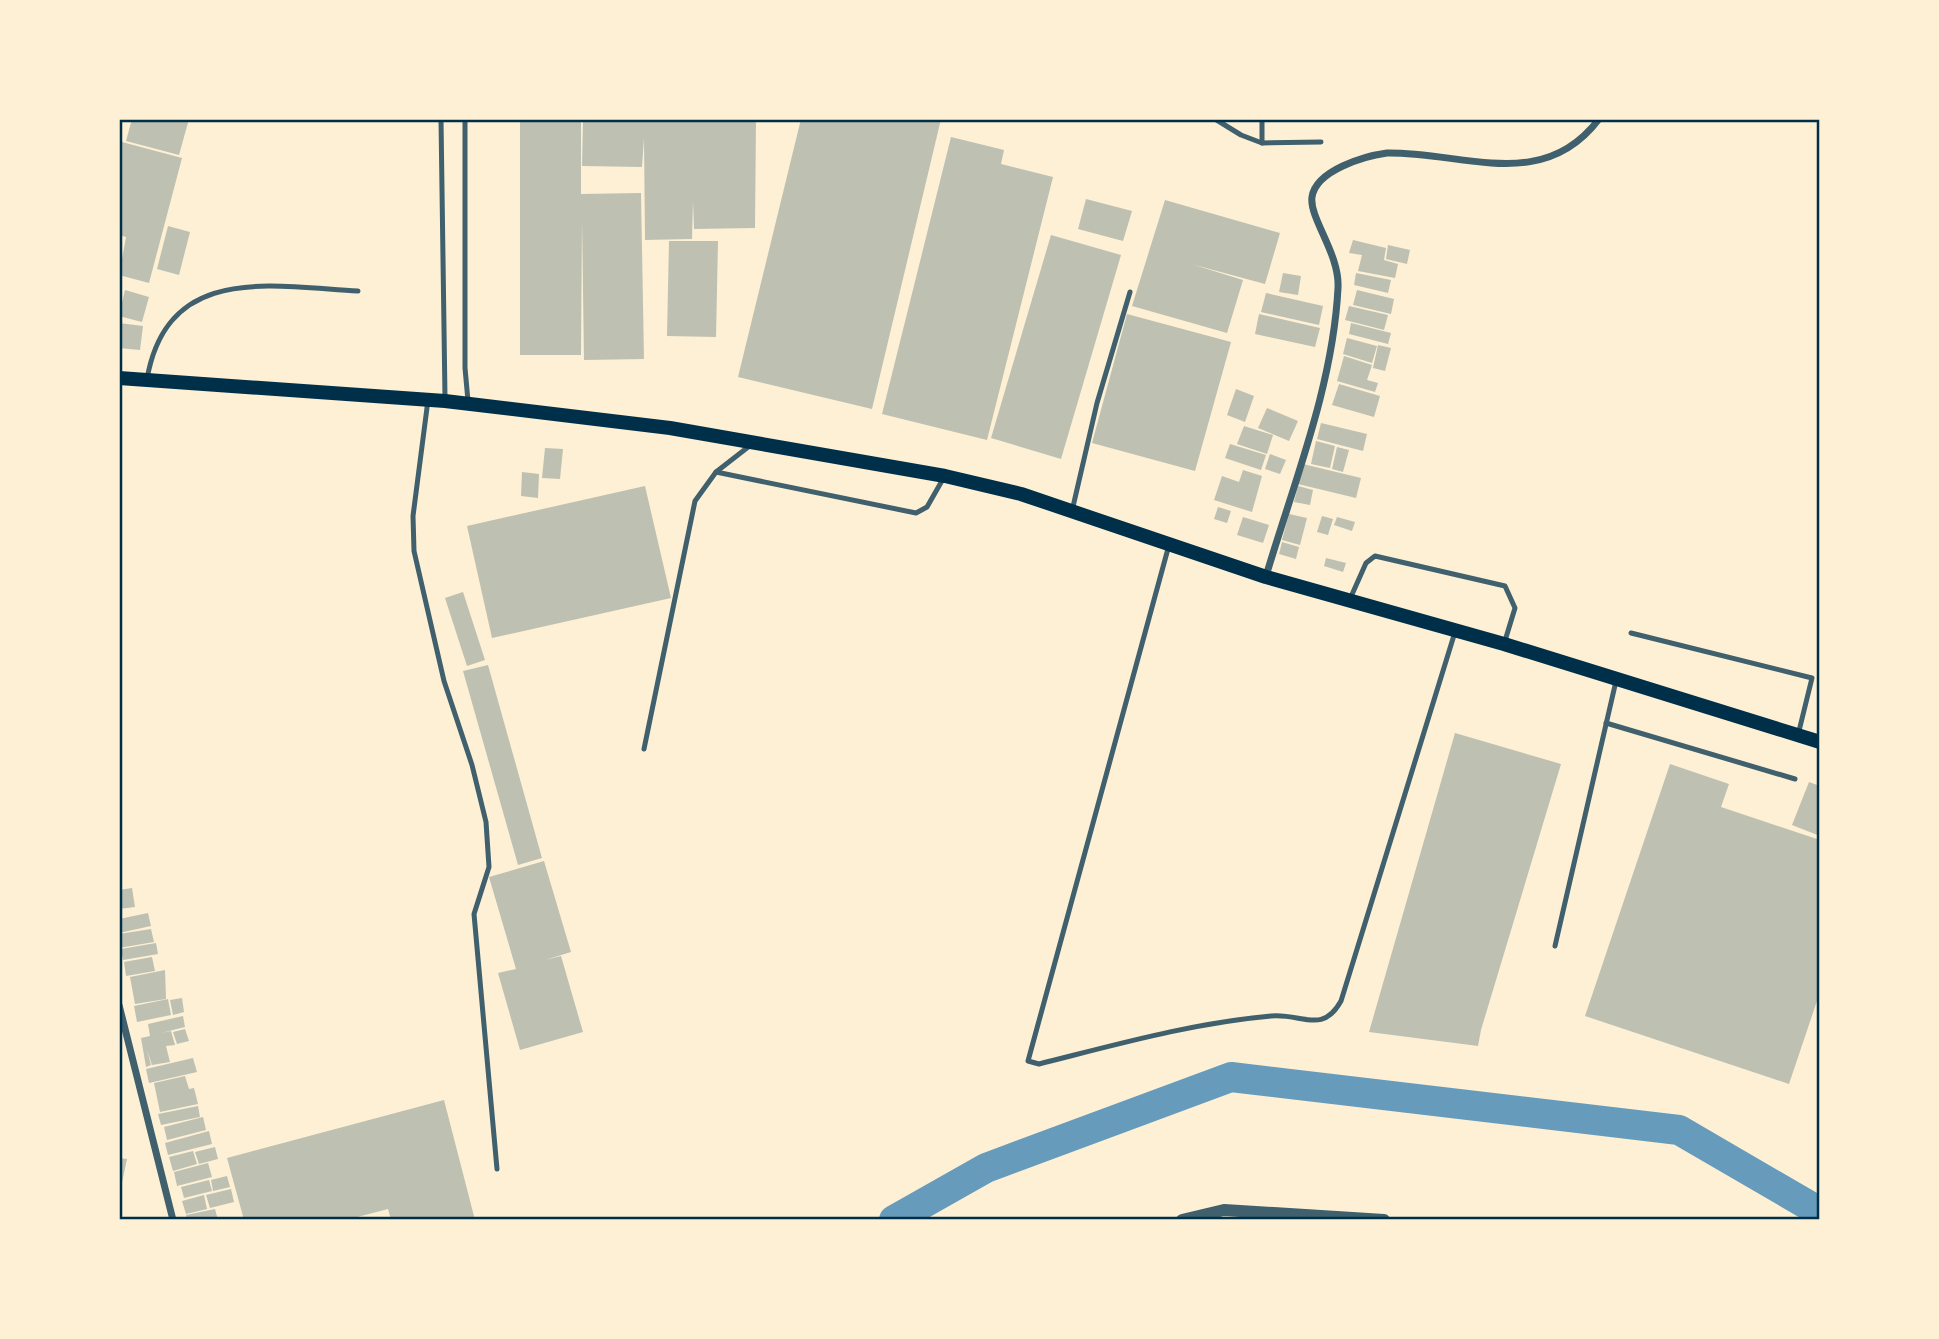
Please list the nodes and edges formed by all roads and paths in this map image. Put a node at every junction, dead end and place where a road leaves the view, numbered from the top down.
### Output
1 (441, 119) edge
2 (465, 119) edge
3 (1215, 119) edge
4 (1262, 119) edge
5 (1599, 119) edge
6 (1321, 142) dead end
7 (1262, 143) junction
8 (358, 291) dead end
9 (1130, 292) dead end
10 (119, 378) edge
11 (147, 379) junction
12 (429, 400) junction
13 (445, 401) junction
14 (468, 404) junction
15 (755, 442) junction
16 (716, 472) junction
17 (945, 476) junction
18 (1072, 510) junction
19 (1170, 542) junction
20 (1266, 577) junction
21 (1350, 600) junction
22 (1455, 631) junction
23 (1631, 633) dead end
24 (1504, 644) junction
25 (1616, 678) junction
26 (1606, 723) junction
27 (1798, 735) junction
28 (1820, 741) edge
29 (644, 749) dead end
30 (1795, 779) dead end
31 (1555, 946) dead end
32 (119, 1005) edge
33 (497, 1169) dead end
34 (1293, 1216) edge
35 (173, 1220) edge
36 (1182, 1220) edge
37 (1384, 1220) edge

1 - 13 lane
2 - 14 lane
3 - 7 lane
4 - 7 lane
5 - 20 street
6 - 7 lane
8 - 11 lane
9 - 18 lane
10 - 11 main road
11 - 12 main road
12 - 13 main road
12 - 33 lane
13 - 14 main road
14 - 15 main road
15 - 16 lane
15 - 17 main road
16 - 17 lane
16 - 29 lane
17 - 18 main road
18 - 19 main road
19 - 20 main road
19 - 22 lane
20 - 21 main road
21 - 22 main road
21 - 24 lane
22 - 24 main road
23 - 27 lane
24 - 25 main road
25 - 26 lane
25 - 27 main road
26 - 30 lane
26 - 31 lane
27 - 28 main road
32 - 35 street
34 - 36 street
34 - 37 street

